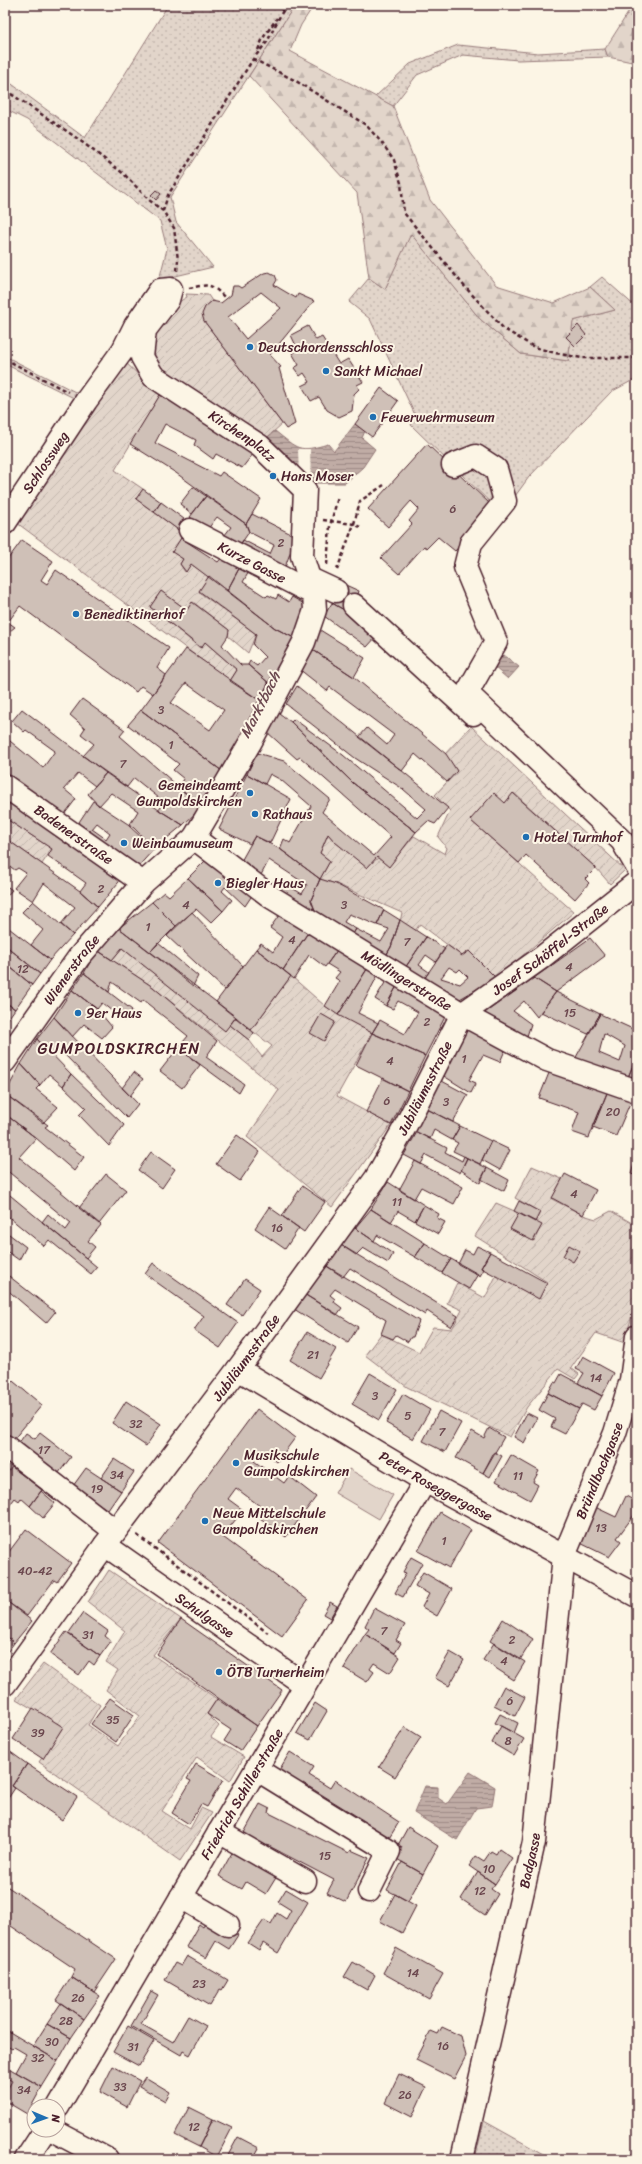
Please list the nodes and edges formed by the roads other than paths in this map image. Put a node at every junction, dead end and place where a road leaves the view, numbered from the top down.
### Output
1 (171, 289) joint
2 (453, 465) dead end
3 (5, 523) edge
4 (190, 530) dead end
5 (321, 591) junction
6 (354, 605) dead end
7 (5, 786) edge
8 (194, 838) junction
9 (637, 867) edge
10 (637, 872) edge
11 (637, 882) edge
12 (143, 883) junction
13 (462, 1014) junction
14 (5, 1061) edge
15 (637, 1091) edge
16 (637, 1336) edge
17 (238, 1369) junction
18 (5, 1446) edge
19 (426, 1481) junction
20 (118, 1536) junction
21 (564, 1556) junction
22 (637, 1596) edge
23 (5, 1684) edge
24 (305, 1685) junction
25 (256, 1769) junction
26 (219, 1832) junction
27 (305, 1881) dead end
28 (369, 1891) dead end
29 (181, 1897) junction
30 (228, 1925) dead end
31 (63, 2098) edge
32 (66, 2137) edge
33 (39, 2138) edge
34 (26, 2159) edge
35 (107, 2159) edge
36 (462, 2159) edge

1 - 3 street, Schlossweg
1 - 5 street, Kirchenplatz
2 - 9 street
4 - 5 street, Kurze Gasse
5 - 8 street, Wienerstraße
6 - 10 street
7 - 12 street, Badenerstraße
8 - 12 street, Wienerstraße
8 - 13 street, Mödlingerstraße
11 - 13 street, Josef Schöffel-Straße
12 - 14 street, Wienerstraße
13 - 15 street, Mödlingerstraße
13 - 17 street, Jubiläumsstraße
16 - 21 street, Bründlbachgasse
17 - 19 street, Peter Roseggergasse
17 - 20 street, Jubiläumsstraße
18 - 20 street, Schulgasse
19 - 21 street, Peter Roseggergasse
19 - 24 street, Friedrich Schillerstraße
20 - 23 street, Jubiläumsstraße
20 - 24 street, Schulgasse
21 - 22 street, Peter Roseggergasse
21 - 36 street, Badgasse
24 - 25 street, Friedrich Schillerstraße
25 - 26 street, Friedrich Schillerstraße
25 - 28 street
26 - 27 street
26 - 29 street, Friedrich Schillerstraße
29 - 30 street
29 - 31 street, Friedrich Schillerstraße
32 - 35 street
33 - 34 street

